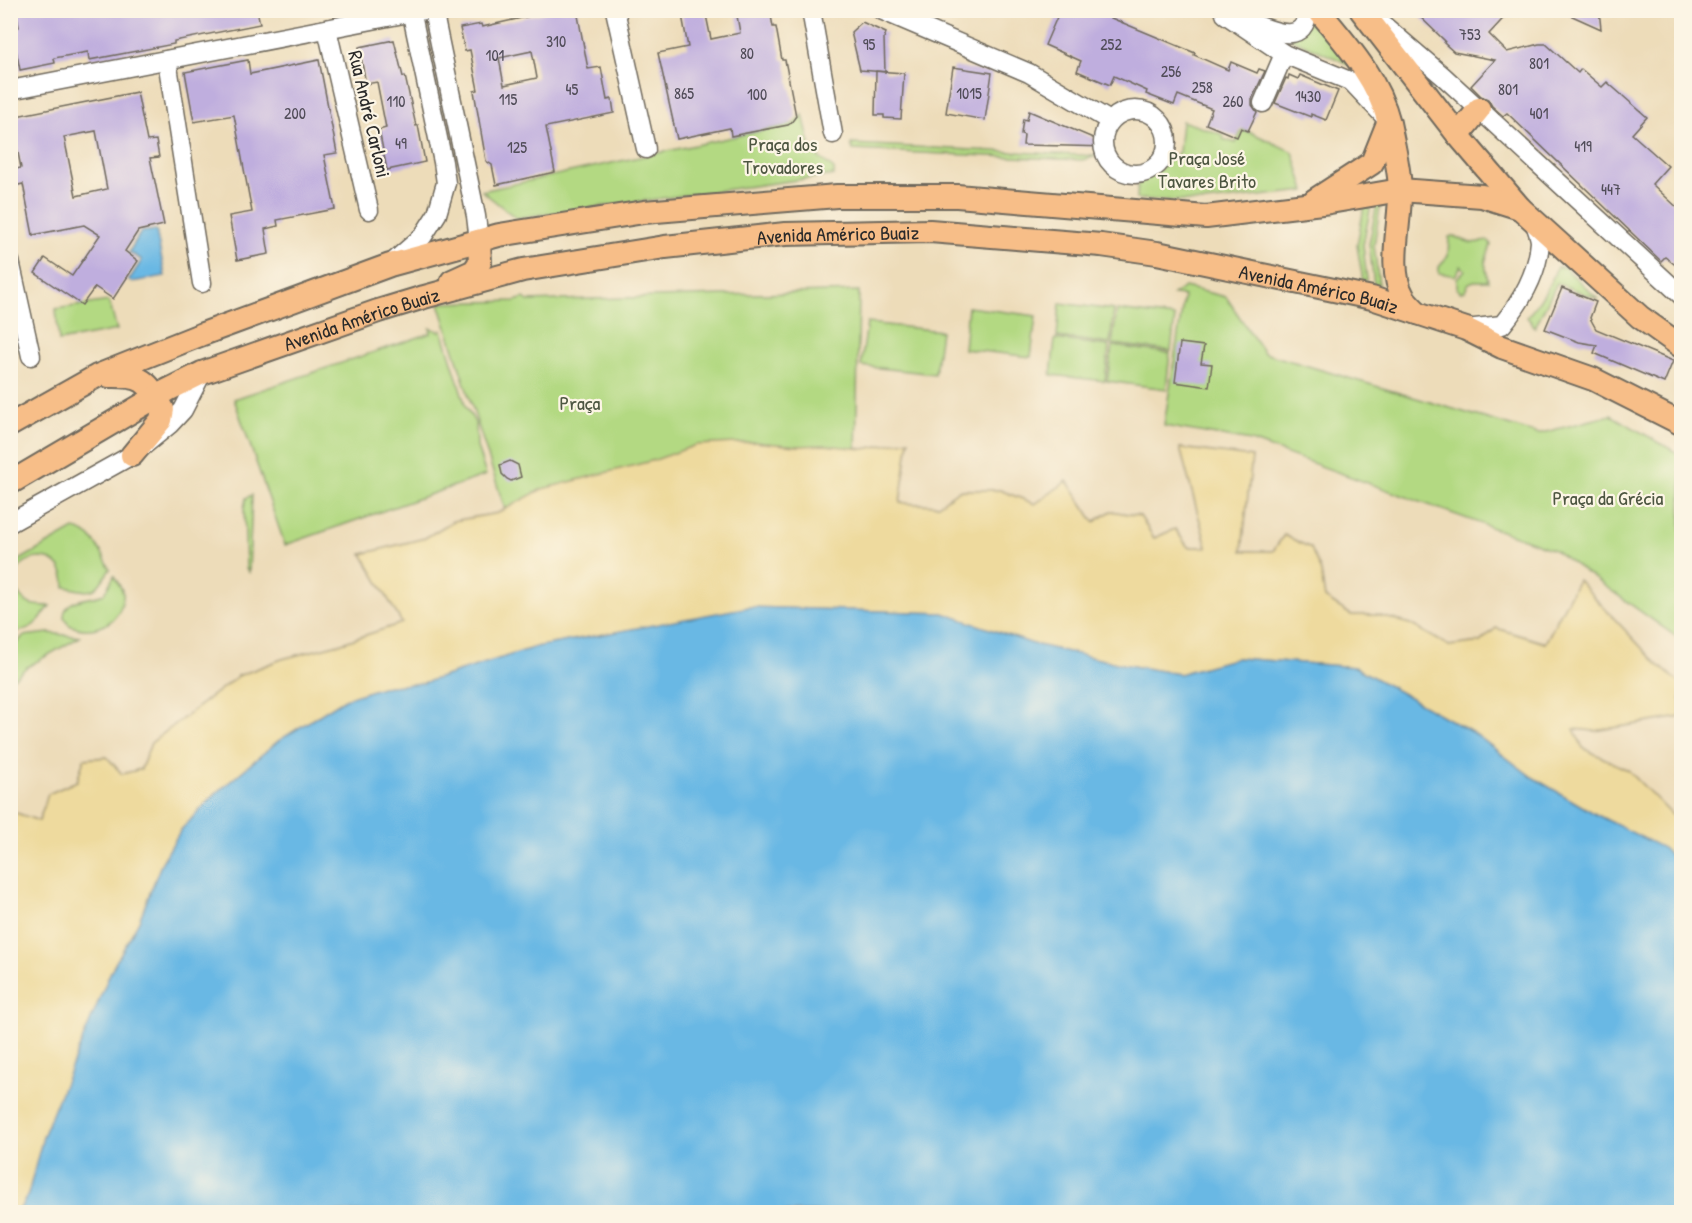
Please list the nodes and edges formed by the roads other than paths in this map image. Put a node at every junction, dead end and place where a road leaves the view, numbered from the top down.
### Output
1 (433, 10) edge
2 (615, 10) edge
3 (811, 10) edge
4 (881, 10) edge
5 (1308, 10) edge
6 (1318, 10) edge
7 (1361, 10) edge
8 (1367, 10) edge
9 (415, 11) edge
10 (1220, 12) edge
11 (327, 29) junction
12 (1284, 54) junction
13 (166, 60) junction
14 (10, 90) edge
15 (1263, 102) dead end
16 (1479, 110) junction
17 (1110, 121) dead end
18 (1388, 121) junction
19 (833, 134) dead end
20 (1458, 135) junction
21 (646, 150) dead end
22 (1400, 190) junction
23 (1307, 205) junction
24 (369, 210) dead end
25 (1527, 216) junction
26 (479, 241) junction
27 (10, 261) edge
28 (390, 265) junction
29 (202, 283) dead end
30 (1682, 296) edge
31 (378, 311) junction
32 (1419, 314) junction
33 (1466, 329) junction
34 (1682, 347) edge
35 (31, 356) dead end
36 (202, 373) junction
37 (97, 376) junction
38 (156, 397) junction
39 (1656, 410) junction
40 (1682, 424) edge
41 (10, 425) edge
42 (1682, 434) edge
43 (132, 455) junction
44 (10, 483) edge
45 (10, 522) edge

1 - 26 street
2 - 21 street
3 - 19 street
4 - 17 street
5 - 10 street
6 - 18 main road
7 - 20 main road
8 - 16 street
9 - 11 street
9 - 28 street
10 - 12 street
11 - 13 street
11 - 24 street, Rua André Carloni
12 - 15 street
12 - 18 street
13 - 14 street
13 - 29 street
16 - 20 main road
16 - 30 street
18 - 22 main road
18 - 23 main road
20 - 25 main road
22 - 23 main road, Avenida Américo Buaiz
22 - 25 main road, Avenida Américo Buaiz
22 - 32 main road
23 - 26 main road, Avenida Américo Buaiz
25 - 33 street
25 - 34 main road
26 - 28 main road, Avenida Américo Buaiz
26 - 31 main road
27 - 35 street
28 - 37 main road, Avenida Américo Buaiz
31 - 32 main road, Avenida Américo Buaiz
31 - 36 main road, Avenida Américo Buaiz
32 - 33 main road, Avenida Américo Buaiz
33 - 39 main road, Avenida Américo Buaiz
36 - 38 main road, Avenida Américo Buaiz
36 - 43 street
37 - 38 main road
37 - 41 main road, Avenida Américo Buaiz
38 - 43 main road
38 - 44 main road, Avenida Américo Buaiz
39 - 40 main road, Avenida Américo Buaiz
39 - 42 main road
43 - 45 street

